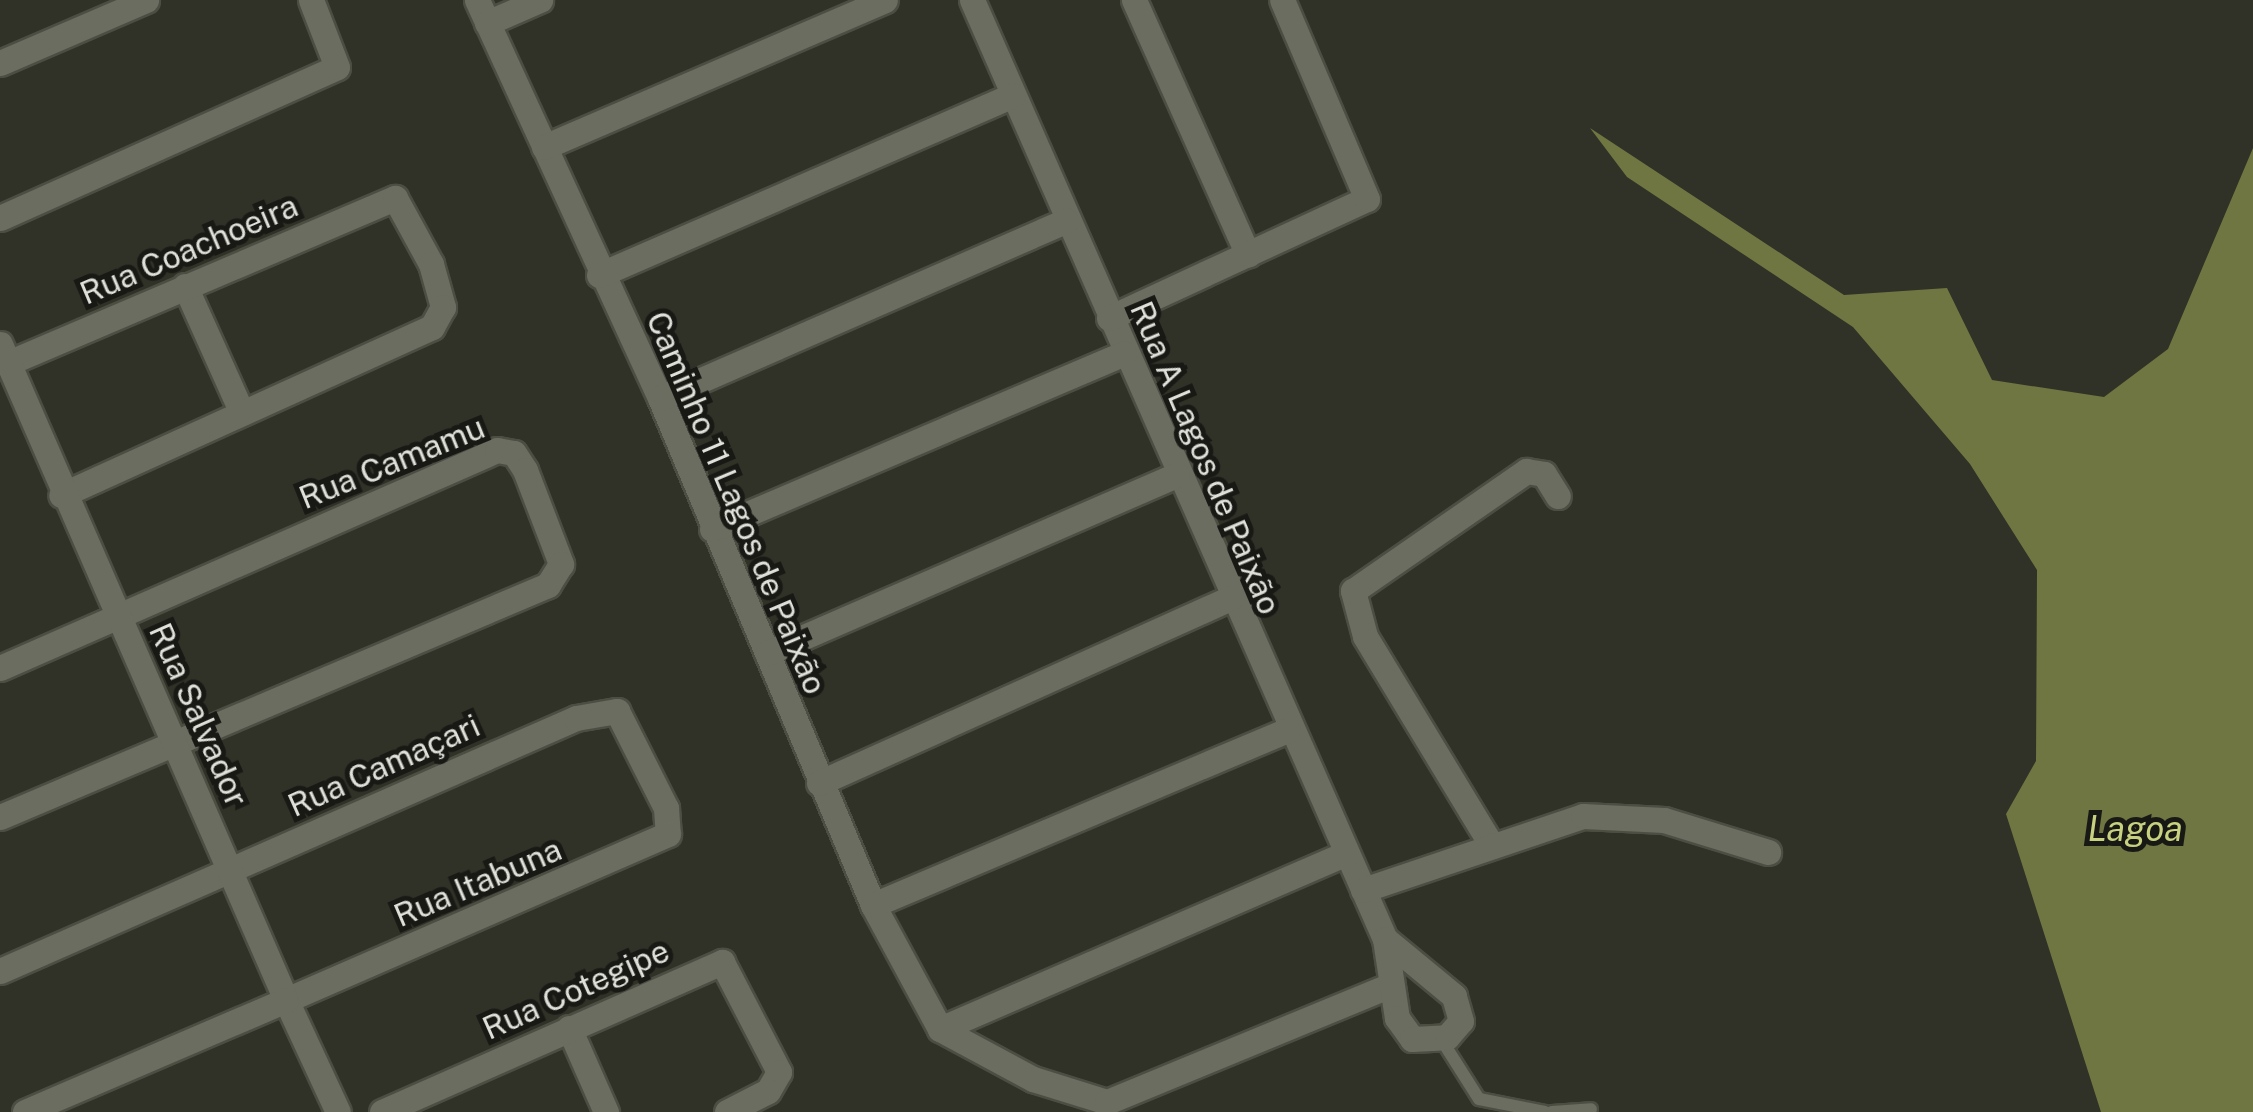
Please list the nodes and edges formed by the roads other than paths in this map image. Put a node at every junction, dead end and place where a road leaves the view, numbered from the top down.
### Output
1 (146, 0) edge
2 (311, 0) edge
3 (540, 0) edge
4 (884, 0) edge
5 (972, 0) edge
6 (1134, 0) edge
7 (1282, 0) edge
8 (482, 12) edge
9 (0, 63) edge
10 (1013, 95) junction
11 (544, 147) junction
12 (0, 218) edge
13 (1066, 221) junction
14 (1248, 256) junction
15 (600, 275) junction
16 (185, 286) junction
17 (1109, 318) junction
18 (4, 353) edge
19 (1124, 353) junction
20 (660, 398) junction
21 (242, 414) junction
22 (1177, 475) junction
23 (61, 496) junction
24 (1558, 496) dead end
25 (712, 529) junction
26 (1231, 598) junction
27 (119, 616) junction
28 (768, 653) junction
29 (0, 668) edge
30 (1288, 730) junction
31 (175, 740) junction
32 (819, 783) junction
33 (666, 808) joint
34 (0, 817) edge
35 (1492, 846) junction
36 (1768, 852) dead end
37 (1346, 853) junction
38 (230, 869) junction
39 (1363, 890) junction
40 (874, 906) junction
41 (1385, 939) junction
42 (0, 971) edge
43 (1389, 986) junction
44 (286, 1000) junction
45 (570, 1028) junction
46 (940, 1029) junction
47 (1441, 1040) junction
48 (1066, 1102) edge
49 (1591, 1109) dead end
50 (25, 1112) edge
51 (338, 1112) edge
52 (382, 1112) edge
53 (606, 1112) edge
54 (728, 1112) edge
55 (1549, 1112) edge

1 - 9 street
2 - 12 street
3 - 8 street
4 - 11 street
5 - 10 street, Rua A Lagos de Paixão
6 - 14 street
7 - 14 street
8 - 11 street, Caminho 11 Lagos de Paixão
10 - 13 street, Rua A Lagos de Paixão
10 - 15 street
11 - 15 street, Caminho 11 Lagos de Paixão
13 - 17 street, Rua A Lagos de Paixão
13 - 20 street
14 - 17 street
15 - 20 street, Caminho 11 Lagos de Paixão
16 - 18 street, Rua Coachoeira
16 - 21 street
16 - 21 street, Rua Coachoeira
17 - 19 street, Rua A Lagos de Paixão
18 - 23 street, Rua Salvador
19 - 22 street, Rua A Lagos de Paixão
19 - 25 street
20 - 25 street, Caminho 11 Lagos de Paixão
21 - 23 street
22 - 26 street, Rua A Lagos de Paixão
22 - 28 street
23 - 27 street, Rua Salvador
24 - 35 street
25 - 28 street, Caminho 11 Lagos de Paixão
26 - 30 street, Rua A Lagos de Paixão
26 - 32 street
27 - 29 street
27 - 31 street, Rua Salvador
27 - 31 street, Rua Camamu
28 - 32 street, Caminho 11 Lagos de Paixão
30 - 37 street, Rua A Lagos de Paixão
30 - 40 street
31 - 34 street
31 - 38 street, Rua Salvador
32 - 40 street, Caminho 11 Lagos de Paixão
33 - 38 street, Rua Camaçari
33 - 44 street, Rua Itabuna
35 - 36 street
35 - 39 street
37 - 39 street, Rua A Lagos de Paixão
37 - 46 street
38 - 42 street, Rua Camaçari
38 - 44 street, Rua Salvador
39 - 41 street, Rua A Lagos de Paixão
40 - 46 street, Caminho 11 Lagos de Paixão
41 - 43 street, Rua A Lagos de Paixão
41 - 47 street, Rua A Lagos de Paixão
43 - 47 street, Rua A Lagos de Paixão
43 - 48 street
44 - 50 street
44 - 51 street, Rua Salvador
45 - 52 street, Rua Cotegipe
45 - 53 street
45 - 54 street, Rua Cotegipe
46 - 48 street
47 - 55 lane
49 - 55 lane

